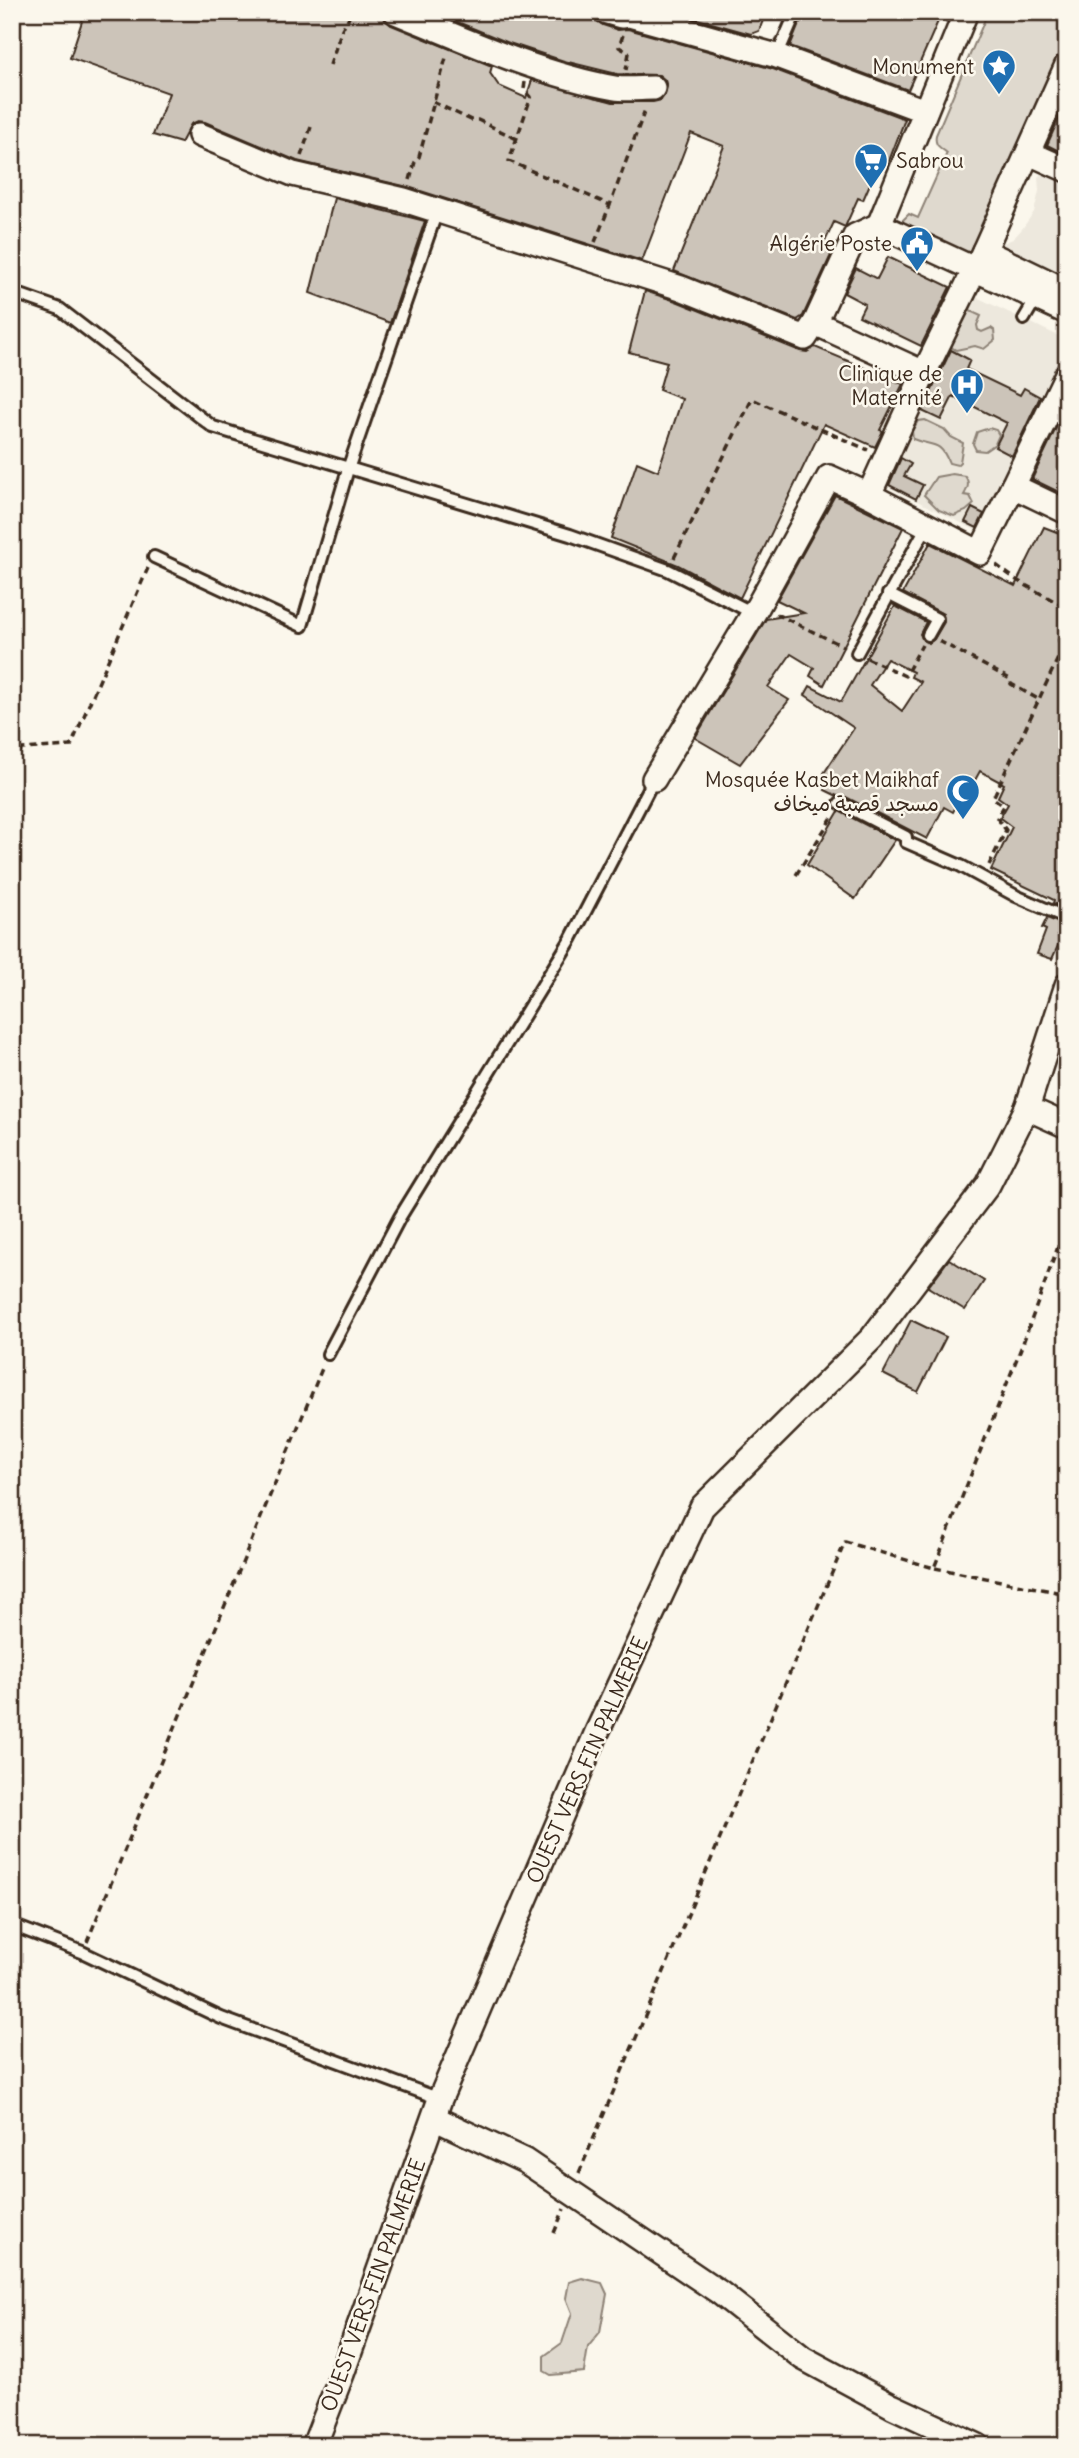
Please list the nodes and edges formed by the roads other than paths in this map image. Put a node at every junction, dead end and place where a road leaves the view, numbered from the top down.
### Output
1 (396, 12) edge
2 (796, 12) edge
3 (618, 14) edge
4 (957, 15) edge
5 (777, 56) junction
6 (1067, 65) edge
7 (642, 88) road end
8 (925, 111) junction
9 (200, 135) dead end
10 (1029, 153) junction
11 (1067, 170) edge
12 (437, 211) junction
13 (879, 225) junction
14 (980, 261) junction
15 (1041, 290) junction
16 (1067, 291) edge
17 (12, 292) edge
18 (1067, 312) edge
19 (1024, 319) dead end
20 (815, 323) junction
21 (924, 373) junction
22 (1067, 374) edge
23 (348, 469) junction
24 (1013, 486) junction
25 (869, 495) junction
26 (1067, 512) edge
27 (927, 526) junction
28 (153, 556) road end
29 (888, 594) junction
30 (758, 606) junction
31 (928, 635) road end
32 (857, 653) road end
33 (654, 779) joint
34 (841, 803) road end
35 (1067, 918) edge
36 (1067, 985) edge
37 (1027, 1108) junction
38 (1067, 1126) edge
39 (328, 1354) road end
40 (12, 1925) edge
41 (437, 2109) junction
42 (314, 2446) edge
43 (978, 2446) edge

1 - 7 street
2 - 5 lane
3 - 5 street
4 - 8 street
5 - 8 street
6 - 10 street
8 - 13 street
9 - 12 street
10 - 11 street
10 - 14 street
12 - 20 street
12 - 23 lane
13 - 14 street
13 - 20 street
14 - 15 street
14 - 21 street
15 - 16 street
15 - 18 street
15 - 19 lane
17 - 23 lane
20 - 21 street
21 - 25 street
22 - 24 street
23 - 28 lane
23 - 30 lane
24 - 26 street
24 - 27 street
25 - 27 street
25 - 30 street
27 - 29 lane
29 - 31 lane
29 - 32 lane
30 - 33 street
33 - 39 lane
34 - 35 lane
36 - 37 street, OUEST VERS FIN PALMERIE
37 - 38 street
37 - 41 street, OUEST VERS FIN PALMERIE
40 - 41 lane
41 - 42 street, OUEST VERS FIN PALMERIE
41 - 43 street

